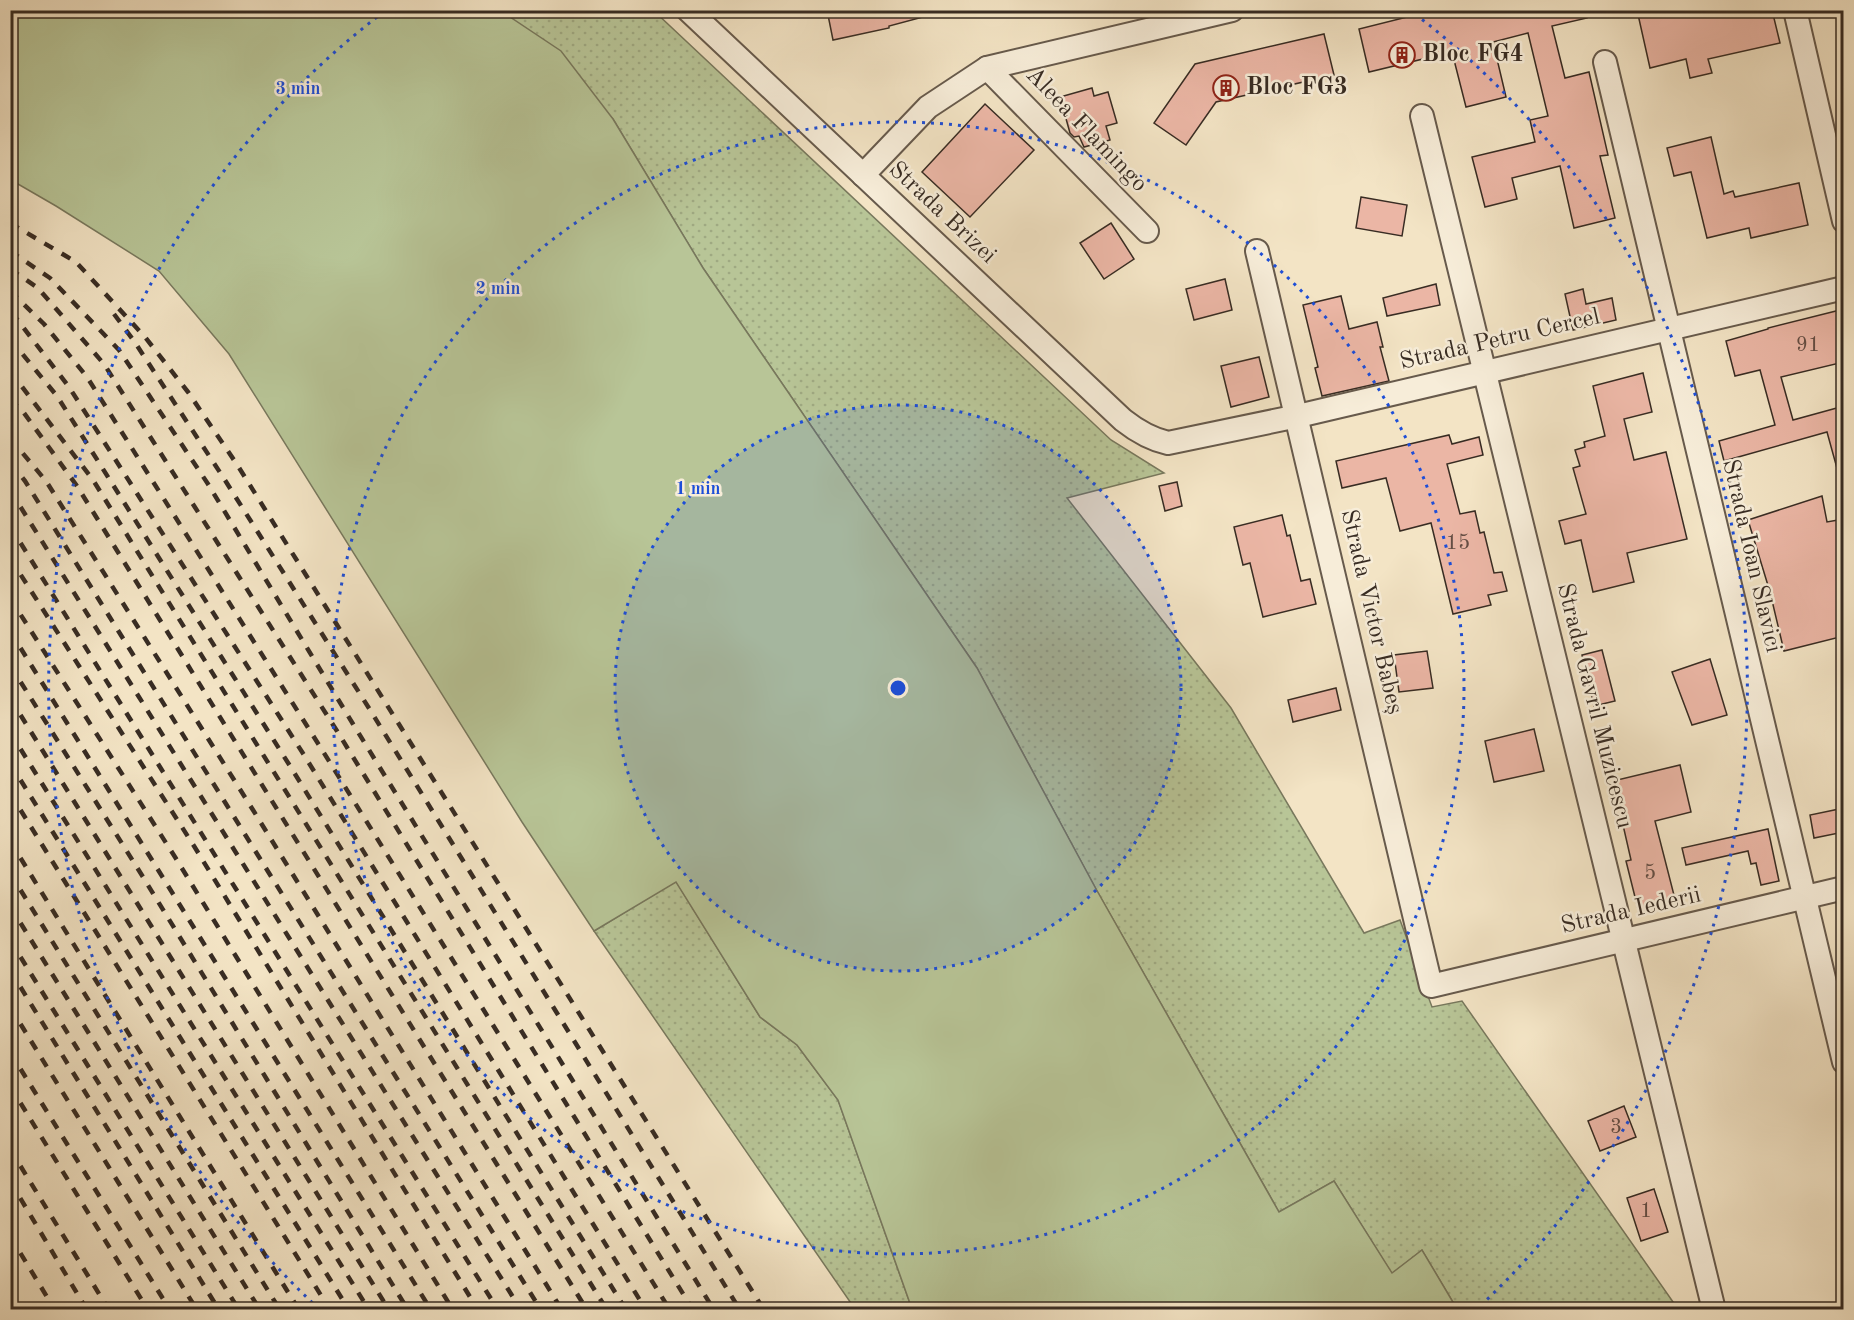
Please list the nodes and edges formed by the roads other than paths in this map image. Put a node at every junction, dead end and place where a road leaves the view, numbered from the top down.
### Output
1 (688, 10) edge
2 (1232, 10) edge
3 (1795, 10) edge
4 (1605, 62) dead end
5 (987, 68) junction
6 (1422, 116) dead end
7 (863, 175) junction
8 (1844, 221) edge
9 (1147, 231) dead end
10 (1257, 251) dead end
11 (1844, 288) edge
12 (1669, 328) junction
13 (1484, 371) junction
14 (1298, 416) junction
15 (1168, 443) joint
16 (1844, 888) edge
17 (1804, 897) junction
18 (1624, 940) junction
19 (1431, 986) joint
20 (1844, 1062) edge
21 (1714, 1310) edge

1 - 7 street, Strada Brizei
2 - 5 street
3 - 8 street
4 - 12 street, Strada Ioan Slavici
5 - 7 street
5 - 9 street, Aleea Flamingo
6 - 13 street, Strada Gavril Muzicescu
7 - 15 street, Strada Brizei
10 - 14 street, Strada Victor Babeș
11 - 12 street, Strada Petru Cercel
12 - 13 street, Strada Petru Cercel
12 - 17 street, Strada Ioan Slavici
13 - 14 street, Strada Petru Cercel
13 - 18 street, Strada Gavril Muzicescu
14 - 15 street, Strada Petru Cercel
14 - 19 street, Strada Victor Babeș
16 - 17 street, Strada Iederii
17 - 18 street, Strada Iederii
17 - 20 street, Strada Ioan Slavici
18 - 19 street, Strada Iederii
18 - 21 street, Strada Gavril Muzicescu

